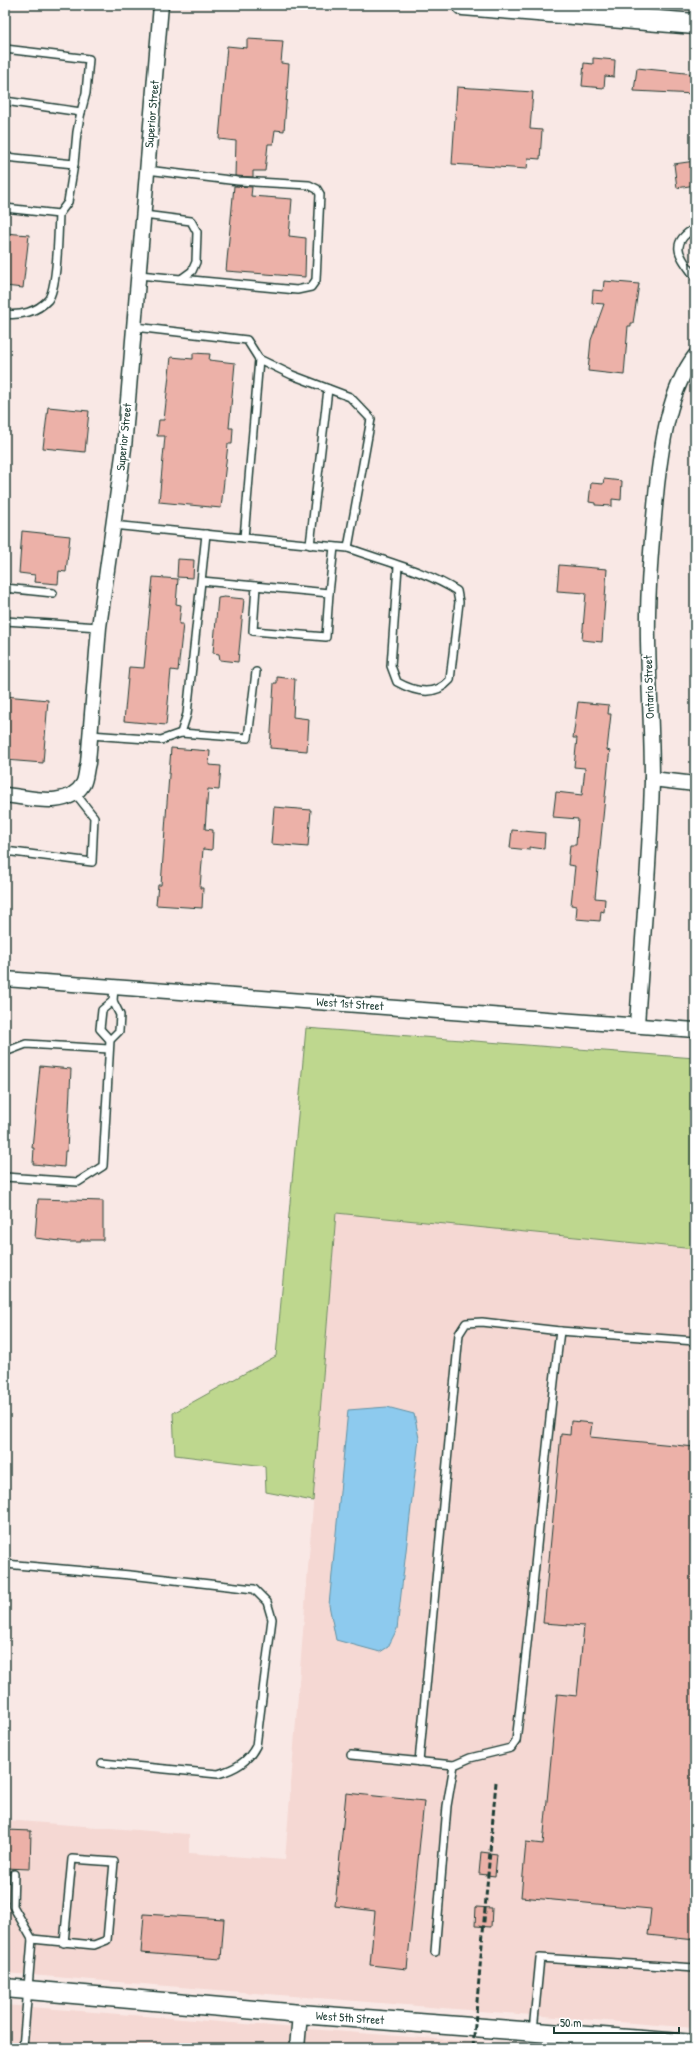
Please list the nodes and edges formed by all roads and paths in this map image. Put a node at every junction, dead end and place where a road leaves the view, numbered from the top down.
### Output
1 (161, 5) edge
2 (463, 5) edge
3 (695, 24) edge
4 (5, 49) edge
5 (5, 101) edge
6 (81, 112) junction
7 (5, 157) edge
8 (74, 164) junction
9 (147, 170) junction
10 (5, 208) edge
11 (59, 214) junction
12 (144, 215) junction
13 (695, 228) edge
14 (139, 275) junction
15 (695, 277) edge
16 (181, 279) junction
17 (5, 314) edge
18 (135, 327) junction
19 (695, 356) edge
20 (259, 359) junction
21 (328, 389) junction
22 (112, 525) junction
23 (206, 534) junction
24 (244, 538) junction
25 (310, 545) junction
26 (334, 547) junction
27 (348, 548) junction
28 (398, 566) junction
29 (202, 581) junction
30 (256, 586) junction
31 (5, 588) edge
32 (53, 593) dead end
33 (329, 593) junction
34 (5, 621) edge
35 (99, 627) junction
36 (256, 672) dead end
37 (181, 733) junction
38 (90, 735) junction
39 (652, 779) junction
40 (695, 784) edge
41 (75, 793) junction
42 (5, 794) edge
43 (5, 851) edge
44 (5, 979) edge
45 (114, 987) junction
46 (113, 1001) junction
47 (637, 1025) junction
48 (695, 1030) edge
49 (110, 1040) junction
50 (110, 1049) junction
51 (5, 1052) edge
52 (5, 1177) edge
53 (560, 1331) junction
54 (695, 1341) edge
55 (5, 1564) edge
56 (351, 1755) dead end
57 (419, 1762) junction
58 (102, 1763) dead end
59 (454, 1765) junction
60 (14, 1874) dead end
61 (32, 1939) junction
62 (64, 1942) junction
63 (435, 1952) dead end
64 (695, 1968) edge
65 (5, 1988) edge
66 (27, 1990) junction
67 (300, 2014) junction
68 (533, 2031) junction
69 (642, 2044) edge
70 (695, 2044) edge
71 (23, 2048) edge
72 (297, 2048) edge

1 - 9 street, Superior Street
2 - 3 main road
4 - 6 lane
5 - 6 lane
6 - 8 lane
7 - 8 lane
8 - 11 lane
9 - 12 street, Superior Street
9 - 16 lane
10 - 11 lane
11 - 17 lane
12 - 14 street, Superior Street
12 - 16 lane
13 - 15 lane
14 - 16 lane
14 - 18 street, Superior Street
18 - 20 lane
18 - 22 street, Superior Street
19 - 39 street, Ontario Street
20 - 21 lane
20 - 24 lane
21 - 25 lane
21 - 27 lane
22 - 23 lane
22 - 35 street, Superior Street
23 - 24 lane
23 - 29 lane
24 - 25 lane
25 - 26 lane
26 - 27 lane
26 - 33 lane
27 - 28 lane
28 - 28 lane
29 - 30 lane
29 - 37 lane
30 - 33 lane
30 - 33 lane
31 - 32 lane
34 - 35 lane
35 - 38 street, Superior Street
36 - 37 lane
37 - 38 lane
38 - 41 street, Superior Street
39 - 40 street
39 - 47 street, Ontario Street
41 - 42 street
41 - 43 lane
44 - 45 street, West 1st Street
45 - 46 lane
45 - 47 street, West 1st Street
46 - 49 lane
46 - 49 lane
47 - 48 street, West 1st Street
49 - 50 lane
50 - 51 lane
50 - 52 lane
53 - 54 lane
53 - 57 lane
53 - 59 lane
55 - 58 lane
56 - 57 lane
57 - 59 lane
59 - 63 lane
60 - 61 lane
61 - 62 lane
61 - 66 lane
62 - 62 lane
64 - 68 lane
65 - 66 street, West 5th Street
66 - 67 street, West 5th Street
66 - 71 lane
67 - 68 street, West 5th Street
67 - 72 street
68 - 69 street, West 5th Street
69 - 70 street, West 5th Street

